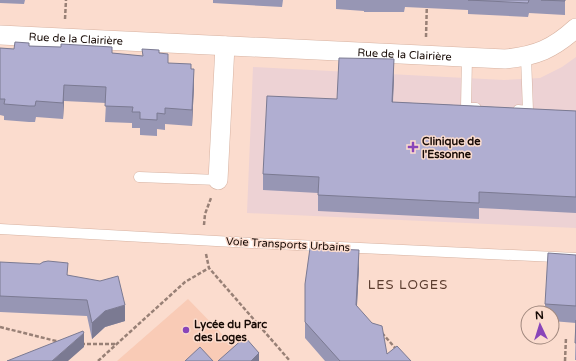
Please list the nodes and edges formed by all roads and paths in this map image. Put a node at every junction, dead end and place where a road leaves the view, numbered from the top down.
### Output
1 (427, 0) edge
2 (576, 28) edge
3 (0, 35) edge
4 (225, 46) junction
5 (426, 56) junction
6 (526, 57) junction
7 (467, 58) junction
8 (489, 109) edge
9 (505, 110) edge
10 (139, 177) dead end
11 (218, 180) junction
12 (0, 229) edge
13 (203, 240) junction
14 (576, 258) edge
15 (209, 268) junction
16 (0, 327) edge
17 (377, 328) edge
18 (566, 337) dead end
19 (66, 344) edge
20 (74, 344) edge
21 (117, 344) junction
22 (402, 356) edge
23 (98, 361) edge
24 (290, 361) edge
25 (565, 361) edge

1 - 5 path
2 - 6 street, Rue de la Clairière
3 - 4 street, Rue de la Clairière
4 - 5 street, Rue de la Clairière
4 - 11 street
5 - 7 street, Rue de la Clairière
6 - 7 street, Rue de la Clairière
6 - 9 lane
7 - 8 lane
10 - 11 lane
11 - 13 path
12 - 13 lane, Voie Transports Urbains
13 - 14 lane, Voie Transports Urbains
13 - 15 path
15 - 21 path
15 - 24 path
16 - 19 path
17 - 22 path
18 - 25 path
20 - 21 path
21 - 23 path

